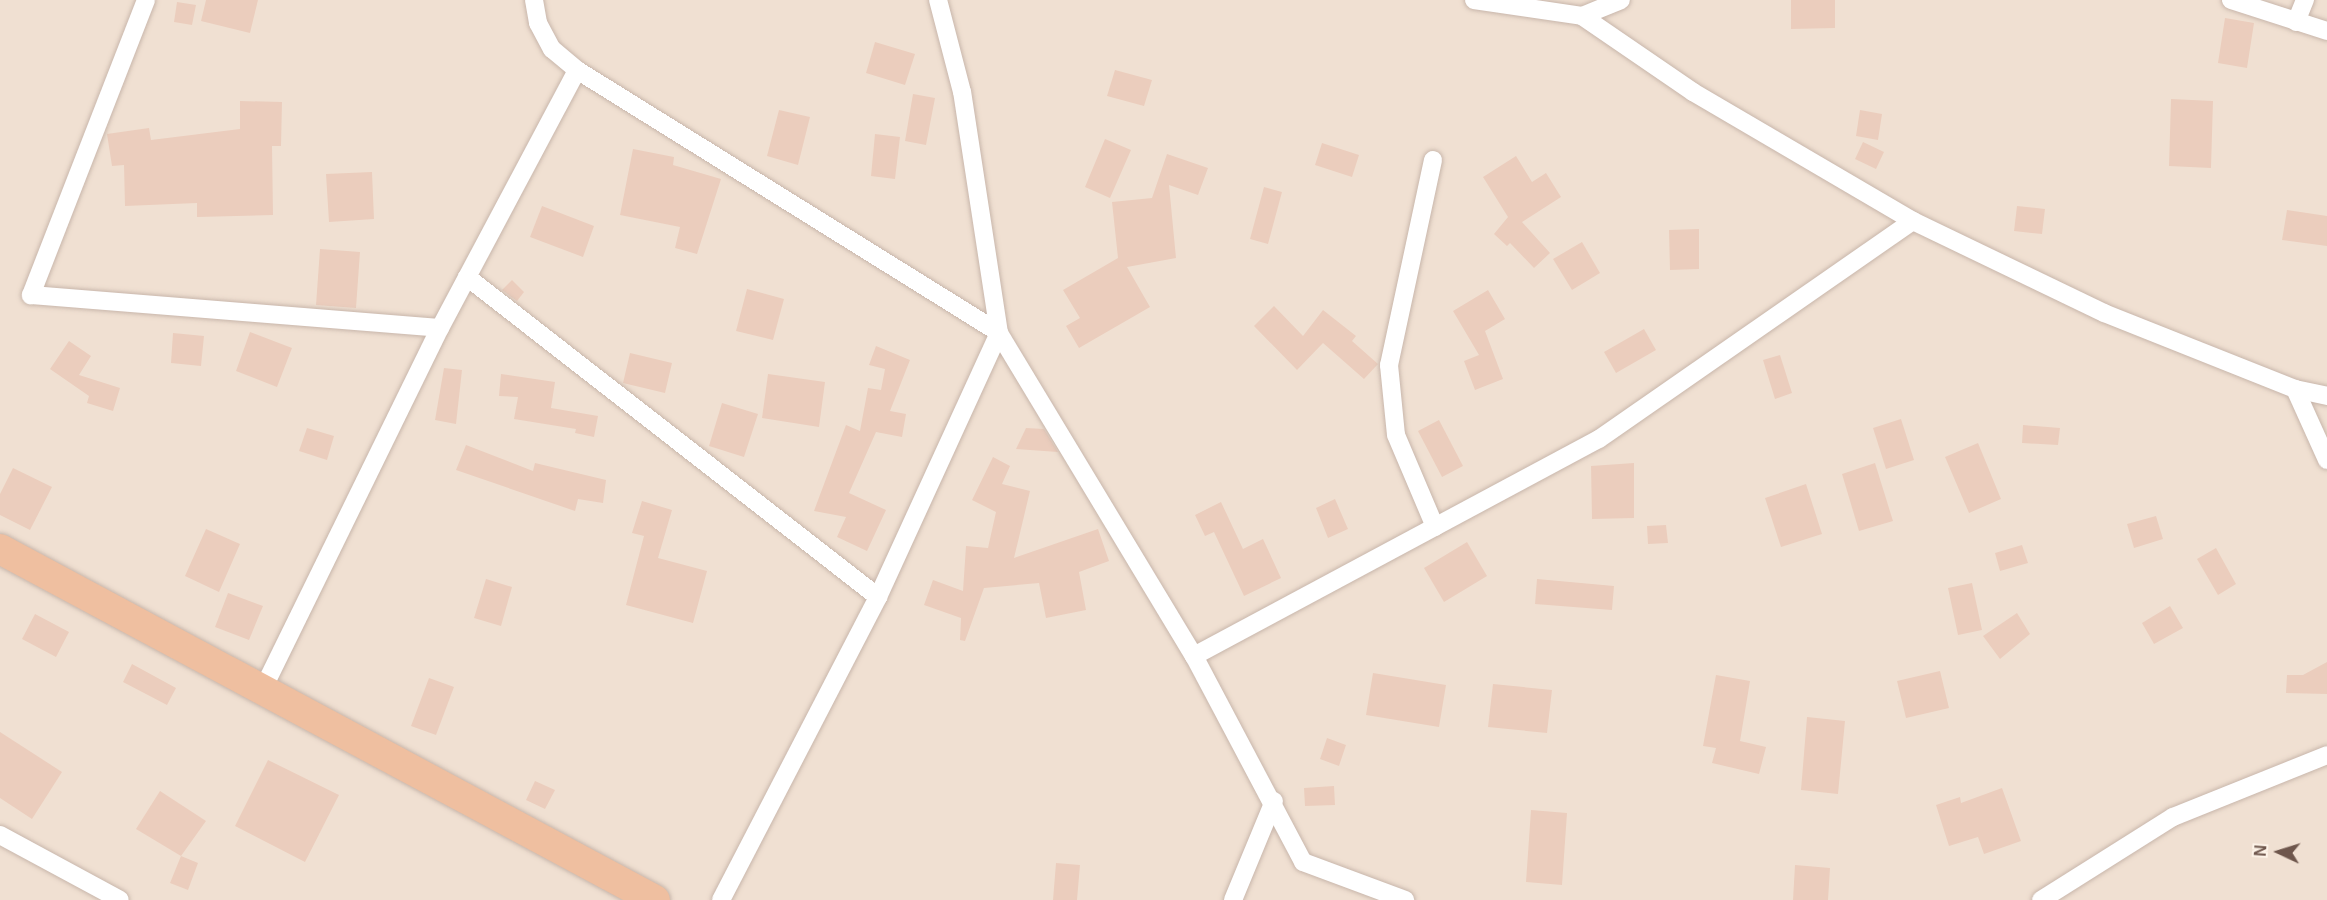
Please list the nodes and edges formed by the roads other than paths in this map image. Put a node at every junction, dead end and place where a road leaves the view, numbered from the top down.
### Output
1 (146, 0) edge
2 (534, 0) edge
3 (938, 0) edge
4 (1473, 0) edge
5 (1621, 0) edge
6 (2231, 0) edge
7 (2306, 0) edge
8 (1582, 16) junction
9 (2296, 21) junction
10 (2327, 31) edge
11 (577, 70) junction
12 (1433, 160) dead end
13 (1913, 221) junction
14 (467, 277) junction
15 (440, 328) junction
16 (999, 333) junction
17 (2295, 389) junction
18 (2327, 396) edge
19 (2327, 460) edge
20 (1435, 527) junction
21 (0, 549) edge
22 (878, 597) junction
23 (1194, 656) junction
24 (264, 687) junction
25 (2327, 755) edge
26 (1274, 801) junction
27 (0, 835) edge
28 (120, 900) edge
29 (655, 900) edge
30 (721, 900) edge
31 (1233, 900) edge
32 (1405, 900) edge
33 (2041, 900) edge

1 - 15 street
2 - 11 street
3 - 16 street
4 - 8 street
5 - 8 street
6 - 9 street
7 - 9 street
8 - 13 street
9 - 10 street
11 - 14 street
11 - 16 street
12 - 20 street
13 - 17 street
13 - 20 street
14 - 15 street
14 - 22 street
15 - 24 street
16 - 22 street
16 - 23 street
17 - 18 street
17 - 19 street
20 - 23 street
21 - 24 highway
22 - 30 street
23 - 26 street
24 - 29 highway
25 - 33 street
26 - 31 street
26 - 32 street
27 - 28 street

